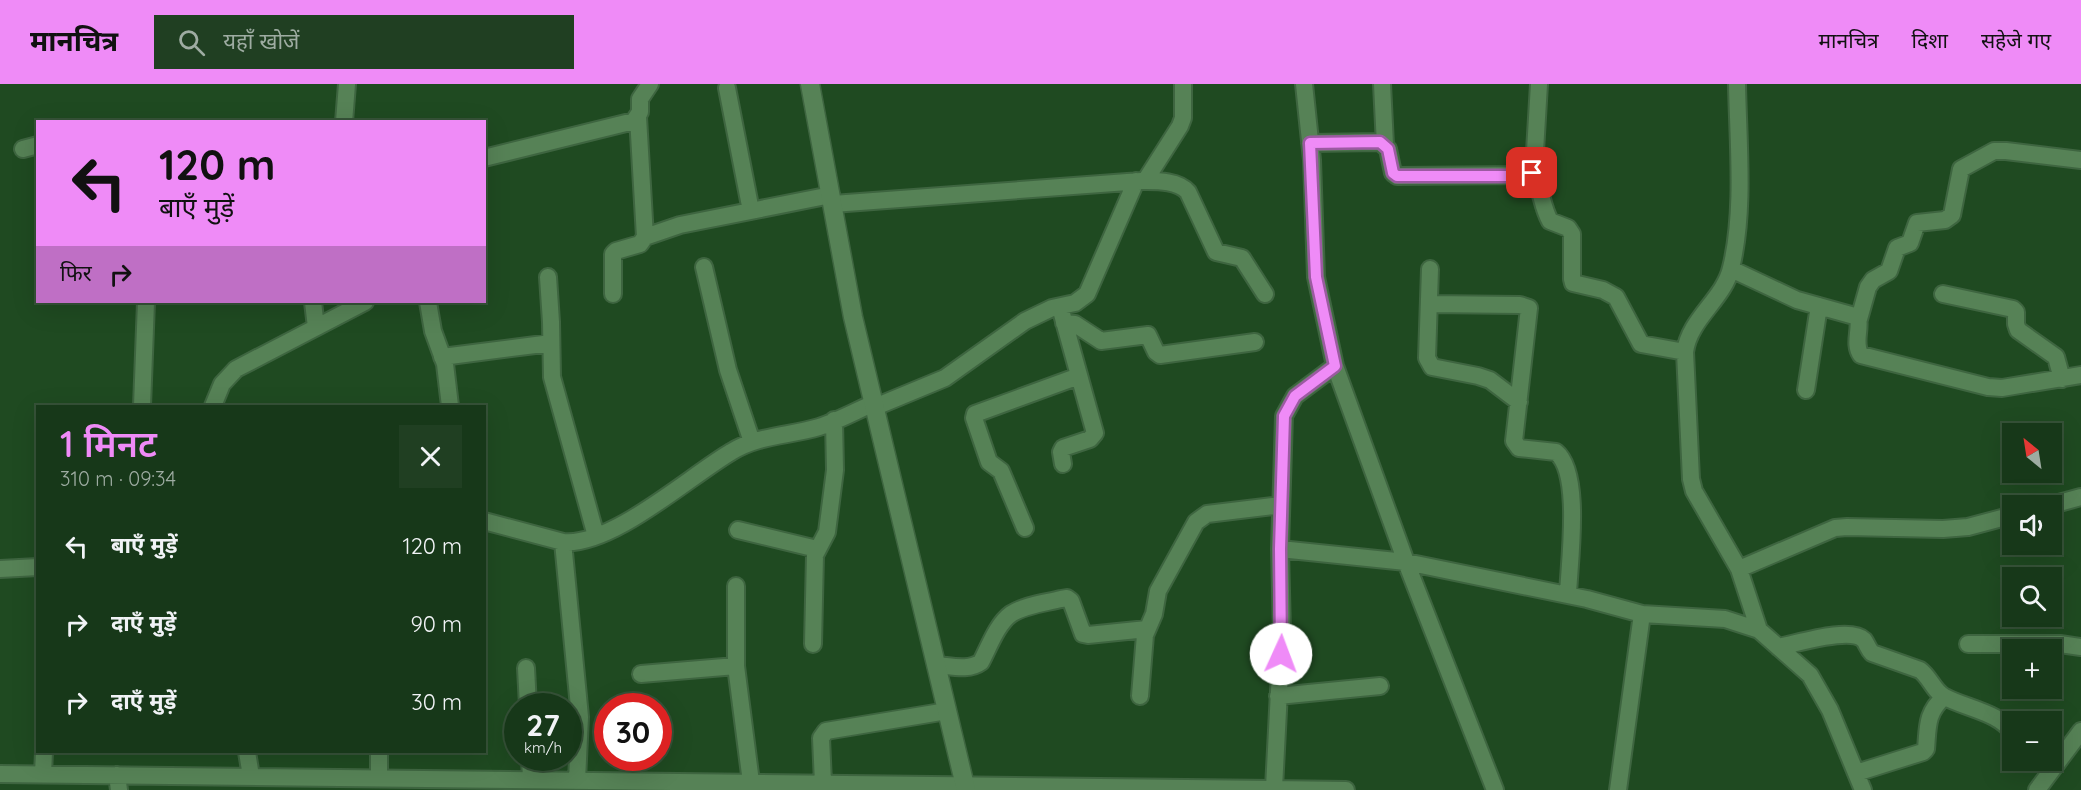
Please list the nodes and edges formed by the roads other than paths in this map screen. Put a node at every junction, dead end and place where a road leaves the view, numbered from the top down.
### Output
1 (348, 84) edge
2 (650, 84) edge
3 (810, 84) edge
4 (1183, 84) edge
5 (1304, 84) edge
6 (1382, 84) edge
7 (1539, 84) edge
8 (1737, 84) edge
9 (728, 88) dead end
10 (638, 117) junction
11 (344, 120) edge
12 (1310, 143) junction
13 (1385, 145) junction
14 (486, 158) edge
15 (2081, 160) edge
16 (1532, 173) junction
17 (1140, 181) junction
18 (832, 200) junction
19 (752, 211) junction
20 (645, 237) junction
21 (704, 267) dead end
22 (1430, 269) dead end
23 (1731, 269) junction
24 (548, 277) dead end
25 (613, 294) dead end
26 (1265, 294) dead end
27 (1943, 294) dead end
28 (146, 303) edge
29 (313, 303) edge
30 (363, 303) edge
31 (428, 303) edge
32 (1429, 304) junction
33 (1819, 306) junction
34 (1060, 307) junction
35 (1859, 320) junction
36 (1064, 323) junction
37 (316, 327) junction
38 (1255, 342) dead end
39 (551, 343) junction
40 (1685, 352) junction
41 (442, 357) junction
42 (1335, 366) junction
43 (1079, 375) junction
44 (2081, 375) edge
45 (2062, 379) junction
46 (1806, 390) dead end
47 (1519, 402) junction
48 (142, 405) edge
49 (213, 405) edge
50 (450, 405) edge
51 (874, 405) junction
52 (834, 420) junction
53 (752, 442) junction
54 (1063, 464) dead end
55 (2081, 497) edge
56 (2062, 502) edge
57 (1281, 505) junction
58 (2002, 518) edge
59 (486, 522) edge
60 (1025, 528) dead end
61 (738, 530) dead end
62 (596, 536) junction
63 (563, 542) junction
64 (817, 549) junction
65 (1280, 549) junction
66 (1406, 562) junction
67 (36, 567) edge
68 (0, 569) edge
69 (1739, 569) junction
70 (736, 586) dead end
71 (1568, 595) junction
72 (1642, 614) junction
73 (1147, 628) junction
74 (1759, 630) junction
75 (813, 644) dead end
76 (1968, 644) dead end
77 (2081, 647) edge
78 (1778, 648) junction
79 (936, 665) junction
80 (736, 666) junction
81 (526, 668) dead end
82 (641, 674) dead end
83 (1380, 686) dead end
84 (527, 693) edge
85 (1140, 696) dead end
86 (1278, 696) junction
87 (1944, 697) junction
88 (947, 711) junction
89 (2002, 722) edge
90 (2081, 731) edge
91 (2062, 751) edge
92 (44, 753) edge
93 (247, 753) edge
94 (379, 753) edge
95 (531, 771) edge
96 (2048, 771) edge
97 (1856, 773) junction
98 (0, 774) edge
99 (43, 774) junction
100 (251, 776) junction
101 (379, 778) junction
102 (531, 779) junction
103 (118, 782) edge
104 (568, 783) edge
105 (823, 783) junction
106 (469, 784) edge
107 (675, 786) edge
108 (751, 786) edge
109 (965, 787) edge
110 (1090, 788) edge
111 (1274, 788) junction
112 (1314, 789) edge
113 (1346, 790) edge
114 (1495, 790) edge
115 (1618, 790) edge
116 (1863, 790) edge
117 (2037, 790) edge

1 - 11 street
2 - 10 street
3 - 18 main road
4 - 17 street
5 - 12 street
6 - 13 street
7 - 16 street
8 - 23 street
9 - 19 street
10 - 14 street
10 - 20 street
12 - 13 street
12 - 42 street
13 - 16 street
15 - 35 street
16 - 40 street
17 - 18 street
17 - 26 street
17 - 34 street
18 - 19 street
18 - 51 main road
19 - 20 street
20 - 25 street
21 - 53 street
22 - 32 street
23 - 33 street
23 - 40 street
24 - 39 street
27 - 45 street
28 - 48 street
29 - 37 street
30 - 37 street
31 - 41 street
32 - 47 street
32 - 47 street
33 - 35 street
33 - 46 street
34 - 36 street
34 - 51 street
35 - 45 street
36 - 38 street
36 - 43 street
37 - 49 street
39 - 41 street
39 - 62 street
40 - 69 street
41 - 50 street
42 - 57 street
42 - 66 street
43 - 54 street
43 - 60 street
44 - 45 street
47 - 71 street
51 - 52 street
51 - 79 main road
52 - 53 street
52 - 64 street
53 - 62 street
55 - 56 street
57 - 65 street
57 - 73 street
58 - 69 street
59 - 63 street
61 - 64 street
62 - 63 street
63 - 104 street
64 - 75 street
65 - 66 street
65 - 86 street
66 - 71 street
66 - 114 street
67 - 68 street
69 - 74 street
70 - 80 street
71 - 72 street
72 - 74 street
72 - 115 street
73 - 79 street
73 - 85 street
74 - 78 street
76 - 77 street
78 - 87 street
78 - 97 street
79 - 88 main road
80 - 82 street
80 - 108 street
81 - 84 street
83 - 86 street
86 - 111 street
87 - 89 street
87 - 97 street
88 - 105 street
88 - 109 main road
90 - 91 street
92 - 99 street
93 - 100 street
94 - 101 street
95 - 102 street
96 - 117 street
97 - 116 street
98 - 99 street
99 - 103 street
100 - 101 street
100 - 103 street
101 - 106 street
102 - 104 street
102 - 106 street
104 - 107 street
105 - 108 street
105 - 109 street
107 - 108 street
109 - 110 street
110 - 111 street
111 - 112 street
112 - 113 street

